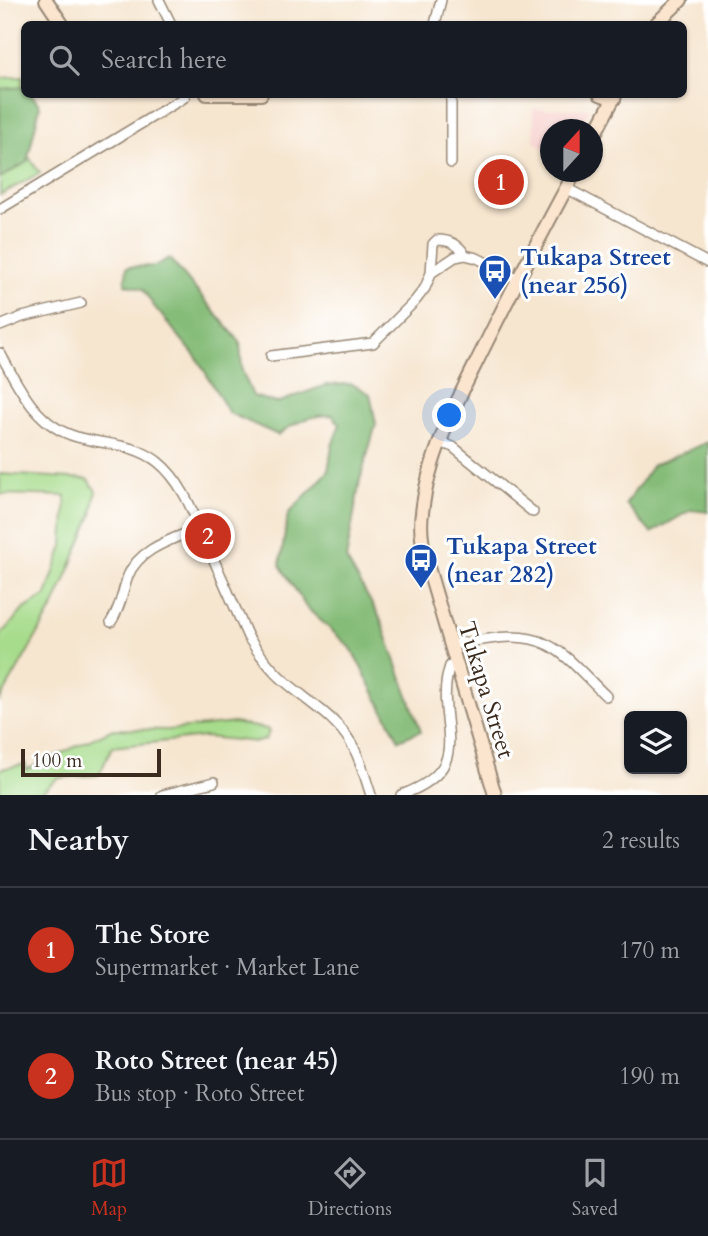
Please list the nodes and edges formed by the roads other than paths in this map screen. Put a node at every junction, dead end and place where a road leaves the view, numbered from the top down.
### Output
1 (46, 0) edge
2 (159, 0) edge
3 (441, 0) edge
4 (681, 0) edge
5 (60, 21) edge
6 (170, 21) edge
7 (436, 21) edge
8 (659, 21) edge
9 (183, 98) edge
10 (451, 98) edge
11 (614, 98) edge
12 (603, 120) edge
13 (450, 163) dead end
14 (569, 182) edge
15 (566, 188) junction
16 (0, 209) edge
17 (465, 255) junction
18 (708, 263) edge
19 (431, 273) junction
20 (518, 279) junction
21 (81, 303) dead end
22 (0, 326) edge
23 (0, 353) edge
24 (271, 356) dead end
25 (10, 371) junction
26 (0, 375) edge
27 (440, 442) junction
28 (533, 512) dead end
29 (199, 528) junction
30 (111, 622) dead end
31 (451, 646) junction
32 (456, 665) junction
33 (606, 696) dead end
34 (214, 782) dead end
35 (163, 795) edge
36 (371, 795) edge
37 (401, 795) edge
38 (495, 795) edge

1 - 5 street
2 - 6 street
3 - 7 street
4 - 8 street
9 - 16 street
10 - 13 street
11 - 12 street
14 - 15 street, Tukapa Street
15 - 18 street
15 - 20 street, Tukapa Street
17 - 19 street
17 - 19 street
17 - 20 street
19 - 24 street
20 - 27 street, Tukapa Street
21 - 22 street
23 - 25 street
25 - 26 street
25 - 29 street
27 - 28 street
27 - 31 street, Tukapa Street
29 - 30 street
29 - 36 street
31 - 32 street, Tukapa Street
31 - 33 street
32 - 37 street
32 - 38 street, Tukapa Street
34 - 35 street

